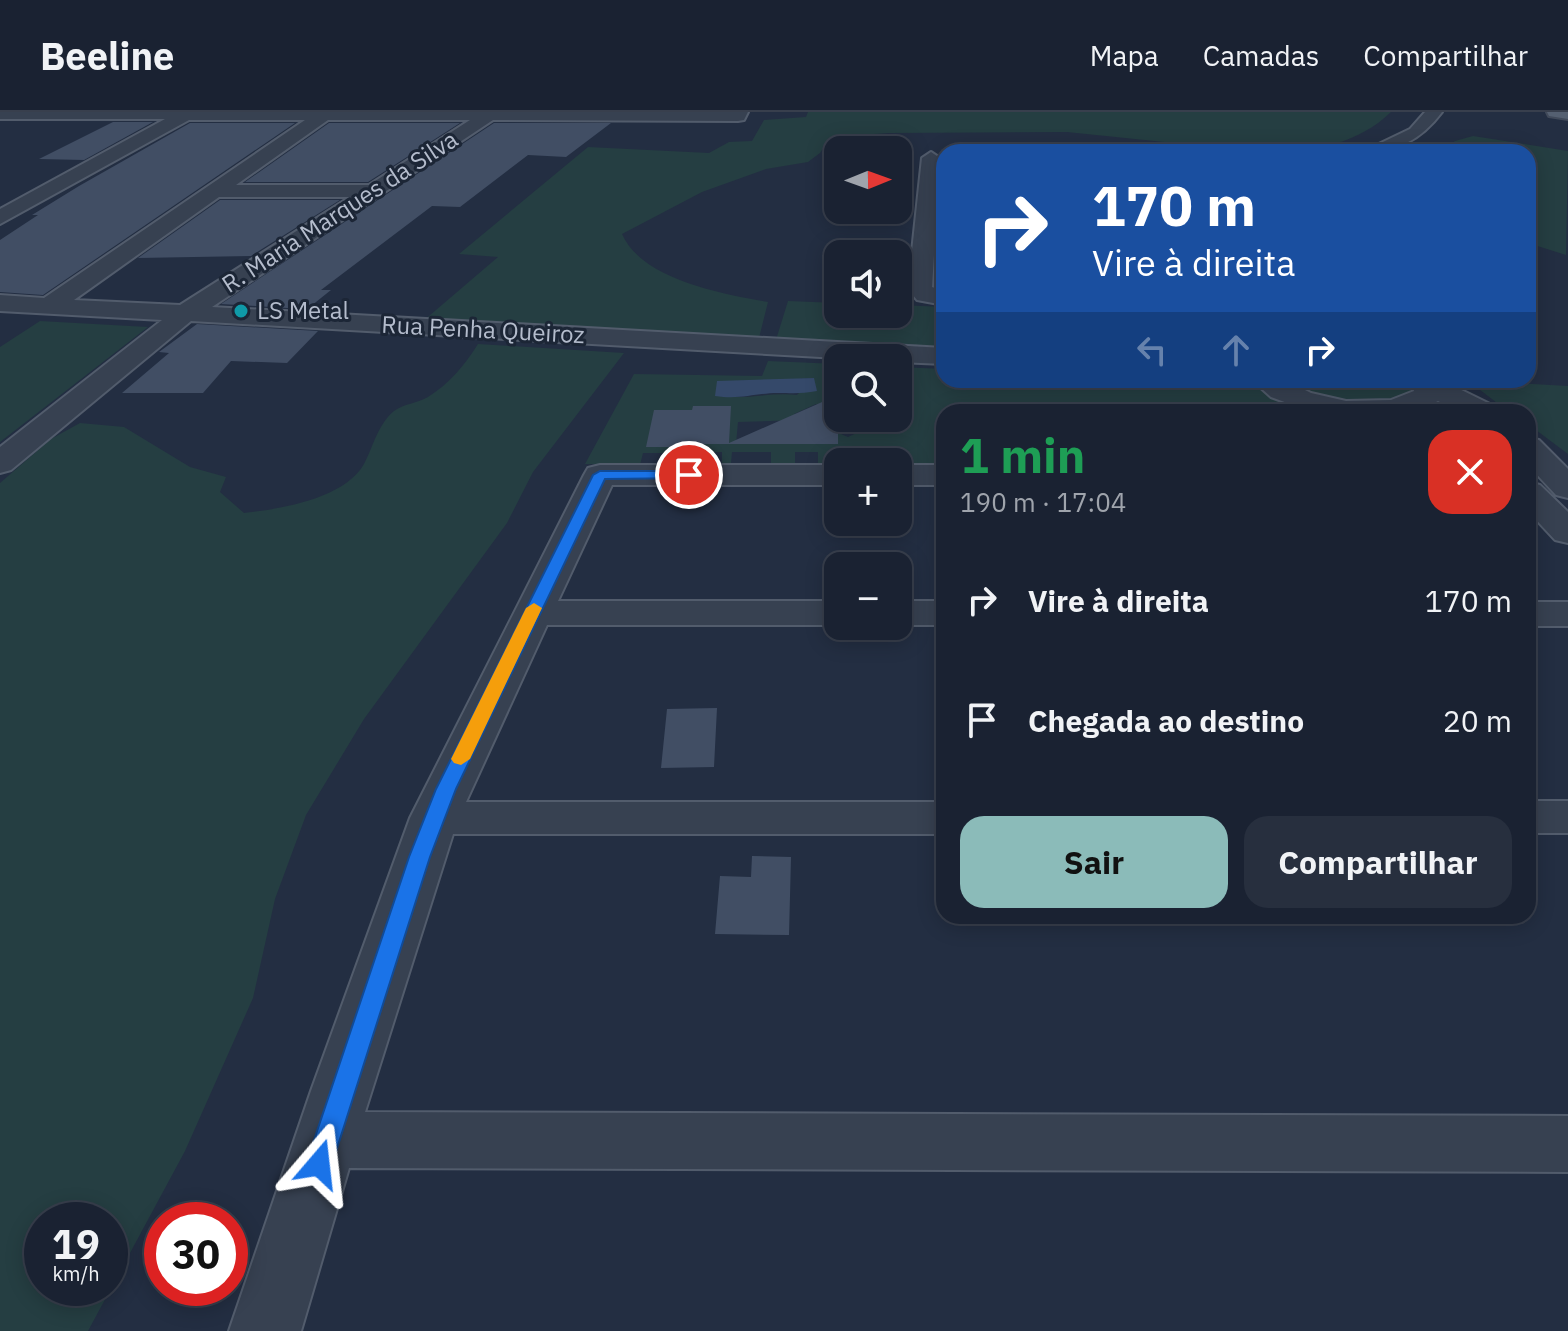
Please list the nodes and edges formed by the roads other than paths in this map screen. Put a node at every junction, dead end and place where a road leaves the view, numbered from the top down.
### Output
1 (1434, 112) edge
2 (1555, 112) edge
3 (188, 113) edge
4 (326, 113) edge
5 (0, 114) edge
6 (492, 114) edge
7 (739, 114) edge
8 (1568, 114) edge
9 (1438, 137) dead end
10 (1390, 144) edge
11 (1424, 144) edge
12 (931, 158) edge
13 (212, 191) junction
14 (374, 191) junction
15 (936, 197) edge
16 (0, 218) edge
17 (936, 297) edge
18 (0, 303) edge
19 (50, 305) junction
20 (186, 313) junction
21 (936, 356) edge
22 (1277, 388) edge
23 (1427, 388) edge
24 (1438, 388) edge
25 (1320, 404) edge
26 (1416, 404) edge
27 (1468, 404) edge
28 (1536, 460) edge
29 (0, 463) edge
30 (824, 475) edge
31 (912, 475) edge
32 (936, 475) edge
33 (1549, 481) edge
34 (1568, 532) edge
35 (531, 613) junction
36 (824, 613) edge
37 (912, 613) edge
38 (936, 613) edge
39 (1536, 614) edge
40 (1568, 614) edge
41 (1536, 817) edge
42 (1568, 817) edge
43 (434, 818) junction
44 (936, 818) edge
45 (326, 1140) junction
46 (1568, 1144) edge
47 (265, 1331) edge

1 - 10 street
2 - 8 main road
3 - 4 street
3 - 5 street
3 - 16 street
4 - 6 street
4 - 13 street
6 - 7 street
6 - 14 street, R. Maria Marques da Silva
9 - 11 street
12 - 15 street
13 - 14 street
13 - 19 street
14 - 20 street, R. Maria Marques da Silva
15 - 17 street
18 - 19 street, Rua Penha Queiroz
19 - 20 street, Rua Penha Queiroz
20 - 21 street, Rua Penha Queiroz
20 - 29 street, R. Maria Marques da Silva
22 - 25 street
23 - 26 street
24 - 27 street
28 - 33 street
30 - 35 street
31 - 32 street
33 - 34 street
35 - 36 street
35 - 43 street
37 - 38 street
39 - 40 street
41 - 42 street
43 - 44 street
43 - 45 street
45 - 46 street
45 - 47 street

